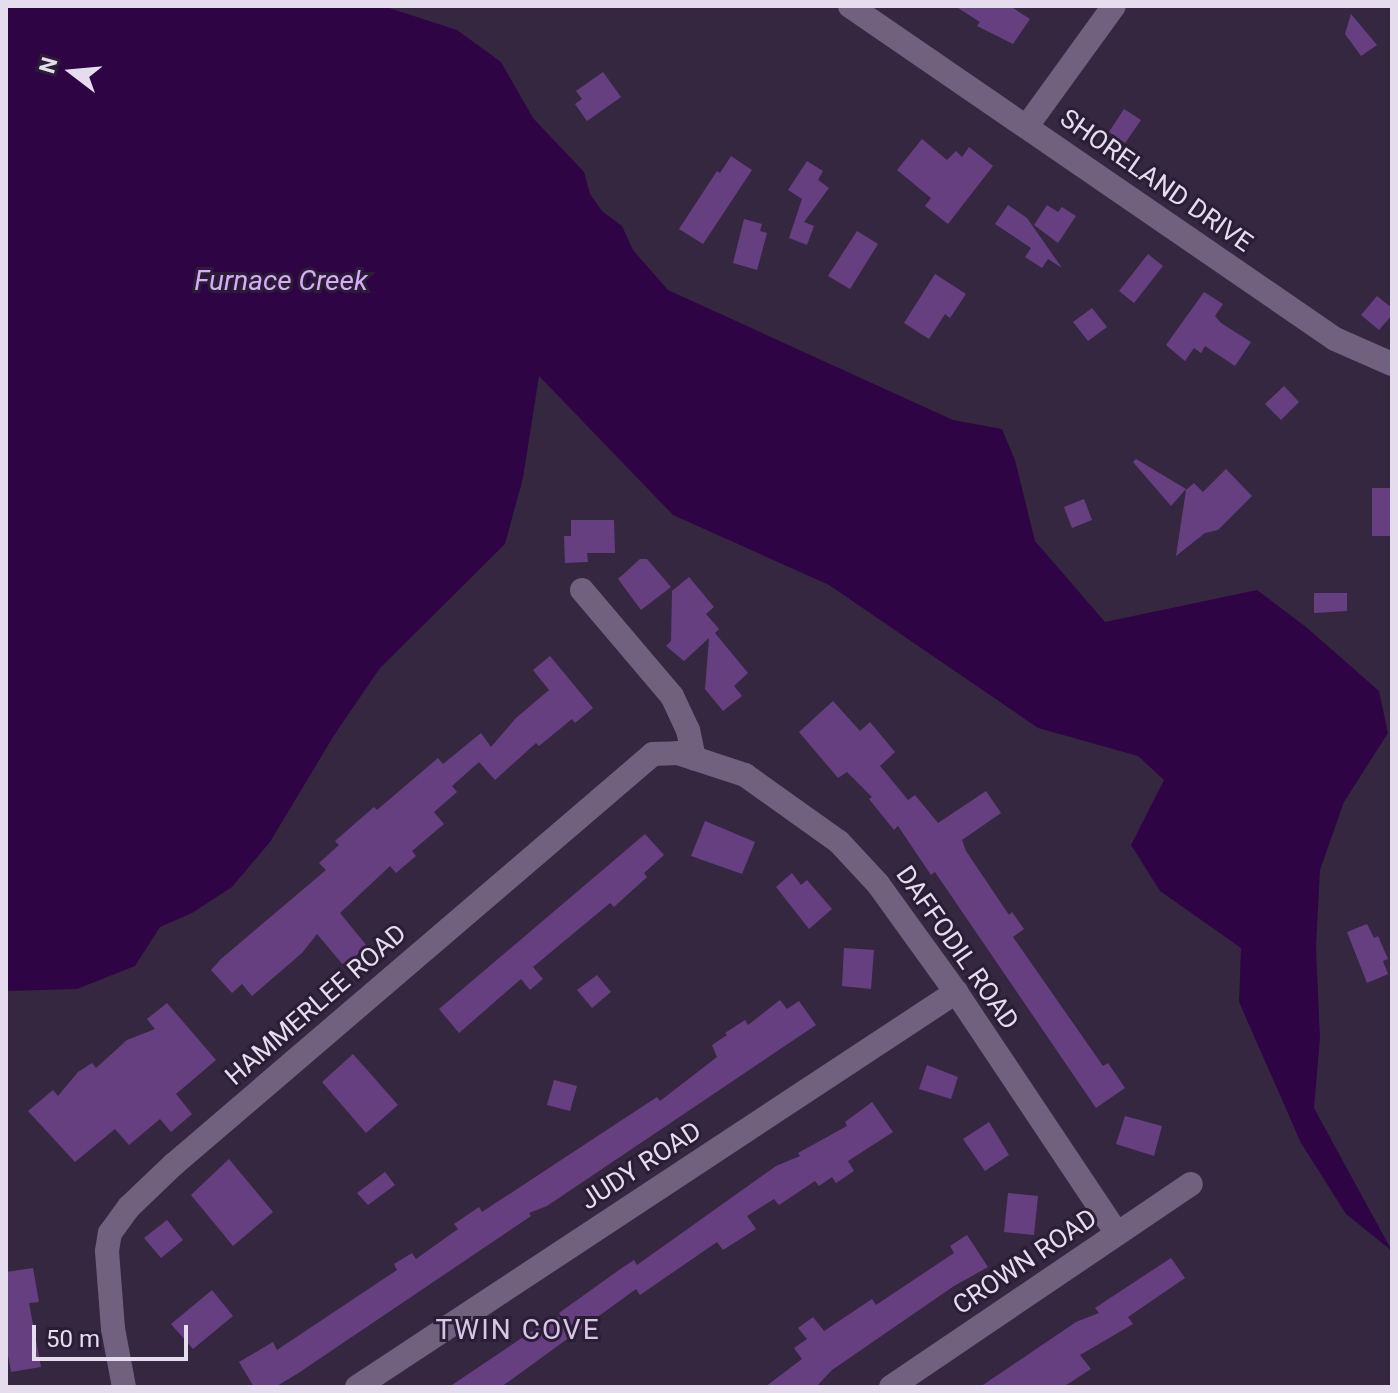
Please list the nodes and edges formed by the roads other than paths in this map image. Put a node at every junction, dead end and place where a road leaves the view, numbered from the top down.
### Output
1 (850, 6) edge
2 (1114, 6) edge
3 (1027, 126) junction
4 (1392, 364) edge
5 (582, 590) dead end
6 (694, 758) junction
7 (956, 992) junction
8 (1191, 1184) dead end
9 (1117, 1233) junction
10 (124, 1387) edge
11 (357, 1387) edge
12 (891, 1387) edge

1 - 3 street, SHORELAND DRIVE
2 - 3 street
3 - 4 street, SHORELAND DRIVE
5 - 6 street
6 - 7 street, DAFFODIL ROAD
6 - 10 street, HAMMERLEE ROAD
7 - 9 street, DAFFODIL ROAD
7 - 11 street, JUDY ROAD
8 - 9 street, CROWN ROAD
9 - 12 street, CROWN ROAD

